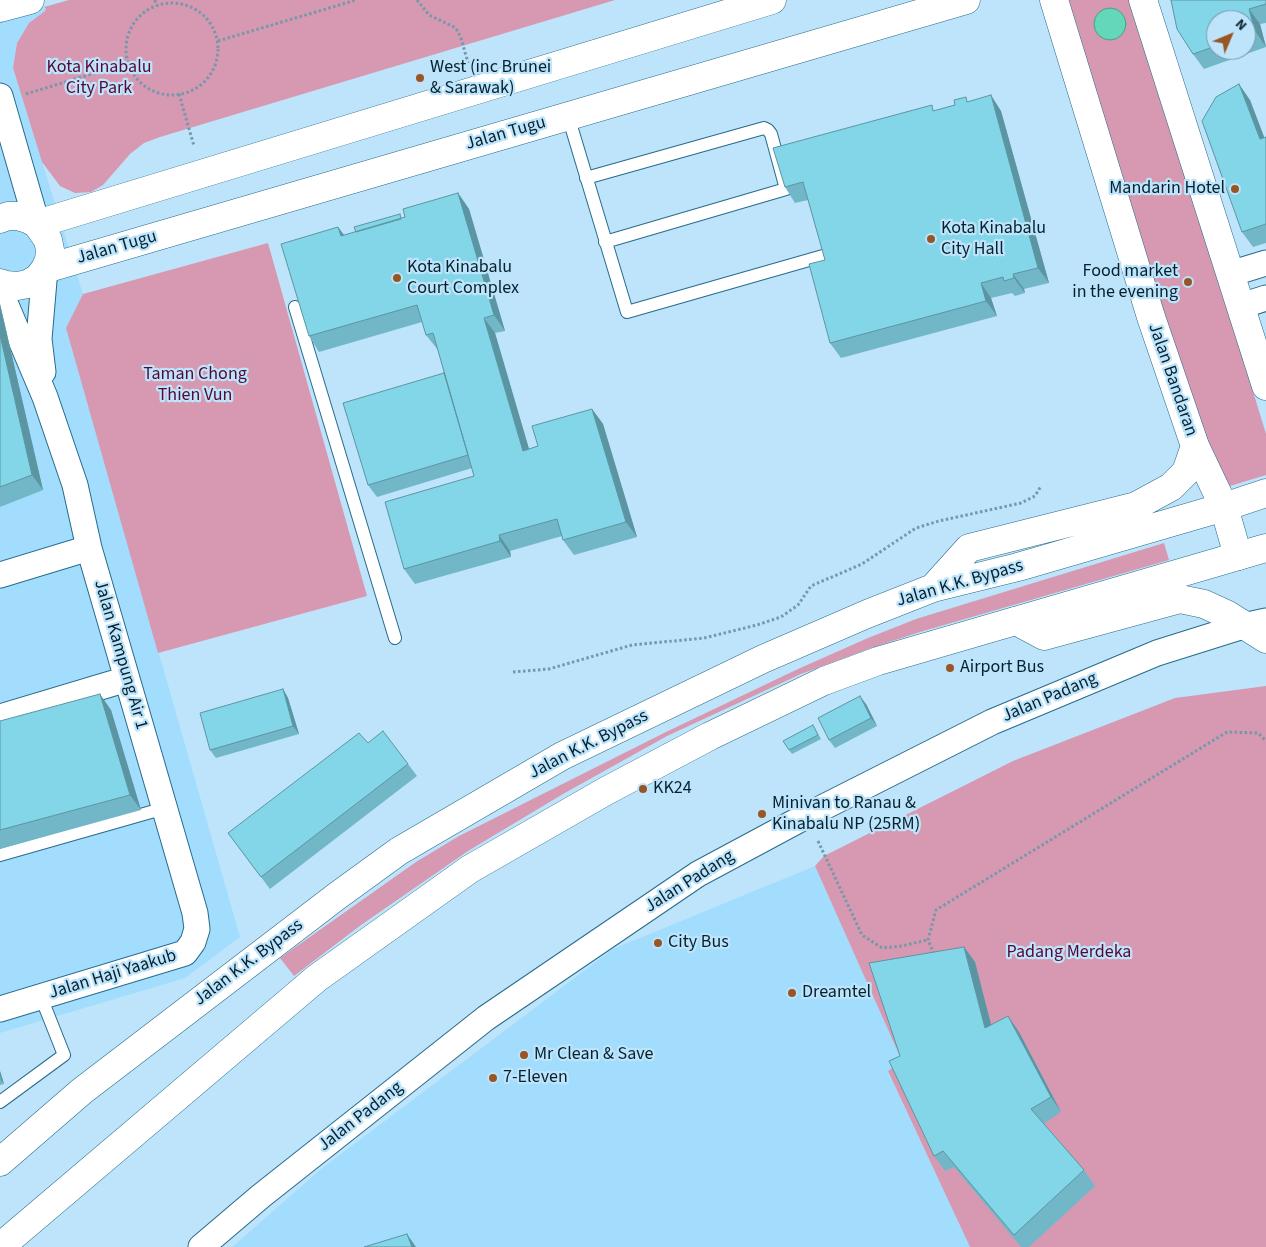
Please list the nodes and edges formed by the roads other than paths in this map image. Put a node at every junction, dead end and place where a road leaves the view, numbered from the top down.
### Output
1 (30, 0) edge
2 (772, 0) edge
3 (966, 0) edge
4 (1054, 0) edge
5 (1143, 0) edge
6 (0, 8) edge
7 (0, 96) edge
8 (568, 116) junction
9 (586, 178) junction
10 (0, 219) edge
11 (37, 224) junction
12 (605, 242) junction
13 (823, 256) edge
14 (1266, 263) edge
15 (45, 269) junction
16 (1230, 274) junction
17 (0, 283) edge
18 (0, 291) edge
19 (1253, 302) edge
20 (295, 308) edge
21 (1266, 386) edge
22 (45, 397) junction
23 (1195, 446) junction
24 (1266, 493) edge
25 (1224, 507) junction
26 (90, 548) junction
27 (1266, 548) edge
28 (1238, 556) junction
29 (0, 575) edge
30 (933, 588) junction
31 (1016, 621) junction
32 (1255, 623) edge
33 (395, 638) dead end
34 (1266, 640) edge
35 (128, 680) junction
36 (0, 717) edge
37 (165, 808) junction
38 (0, 855) edge
39 (195, 913) joint
40 (41, 997) junction
41 (0, 1009) edge
42 (0, 1102) edge
43 (0, 1162) edge
44 (0, 1247) edge
45 (201, 1247) edge

1 - 6 main road
2 - 11 main road
3 - 8 main road, Jalan Tugu
4 - 23 main road, Jalan Bandaran
5 - 16 main road
7 - 11 street
8 - 9 lane
8 - 15 main road, Jalan Tugu
9 - 12 lane
9 - 12 lane
10 - 11 main road
11 - 15 main road
12 - 13 lane
14 - 16 street
15 - 17 main road
15 - 22 street, Jalan Kampung Air 1
16 - 19 main road
18 - 22 street, Jalan Kampung Air 1
19 - 21 main road
20 - 33 lane
22 - 26 street, Jalan Kampung Air 1
23 - 25 main road, Jalan Bandaran
23 - 30 main road
24 - 25 main road, Jalan K.K. Bypass
25 - 28 main road, Jalan Bandaran
25 - 30 main road, Jalan K.K. Bypass
26 - 29 street
26 - 35 street, Jalan Kampung Air 1
27 - 28 main road
28 - 31 main road
30 - 43 main road, Jalan K.K. Bypass
31 - 32 main road
31 - 44 main road
32 - 34 main road
32 - 45 street, Jalan Padang
35 - 36 street
35 - 37 street, Jalan Kampung Air 1
37 - 38 lane
37 - 39 street, Jalan Kampung Air 1
39 - 40 street, Jalan Haji Yaakub
40 - 41 street, Jalan Haji Yaakub
40 - 42 lane

